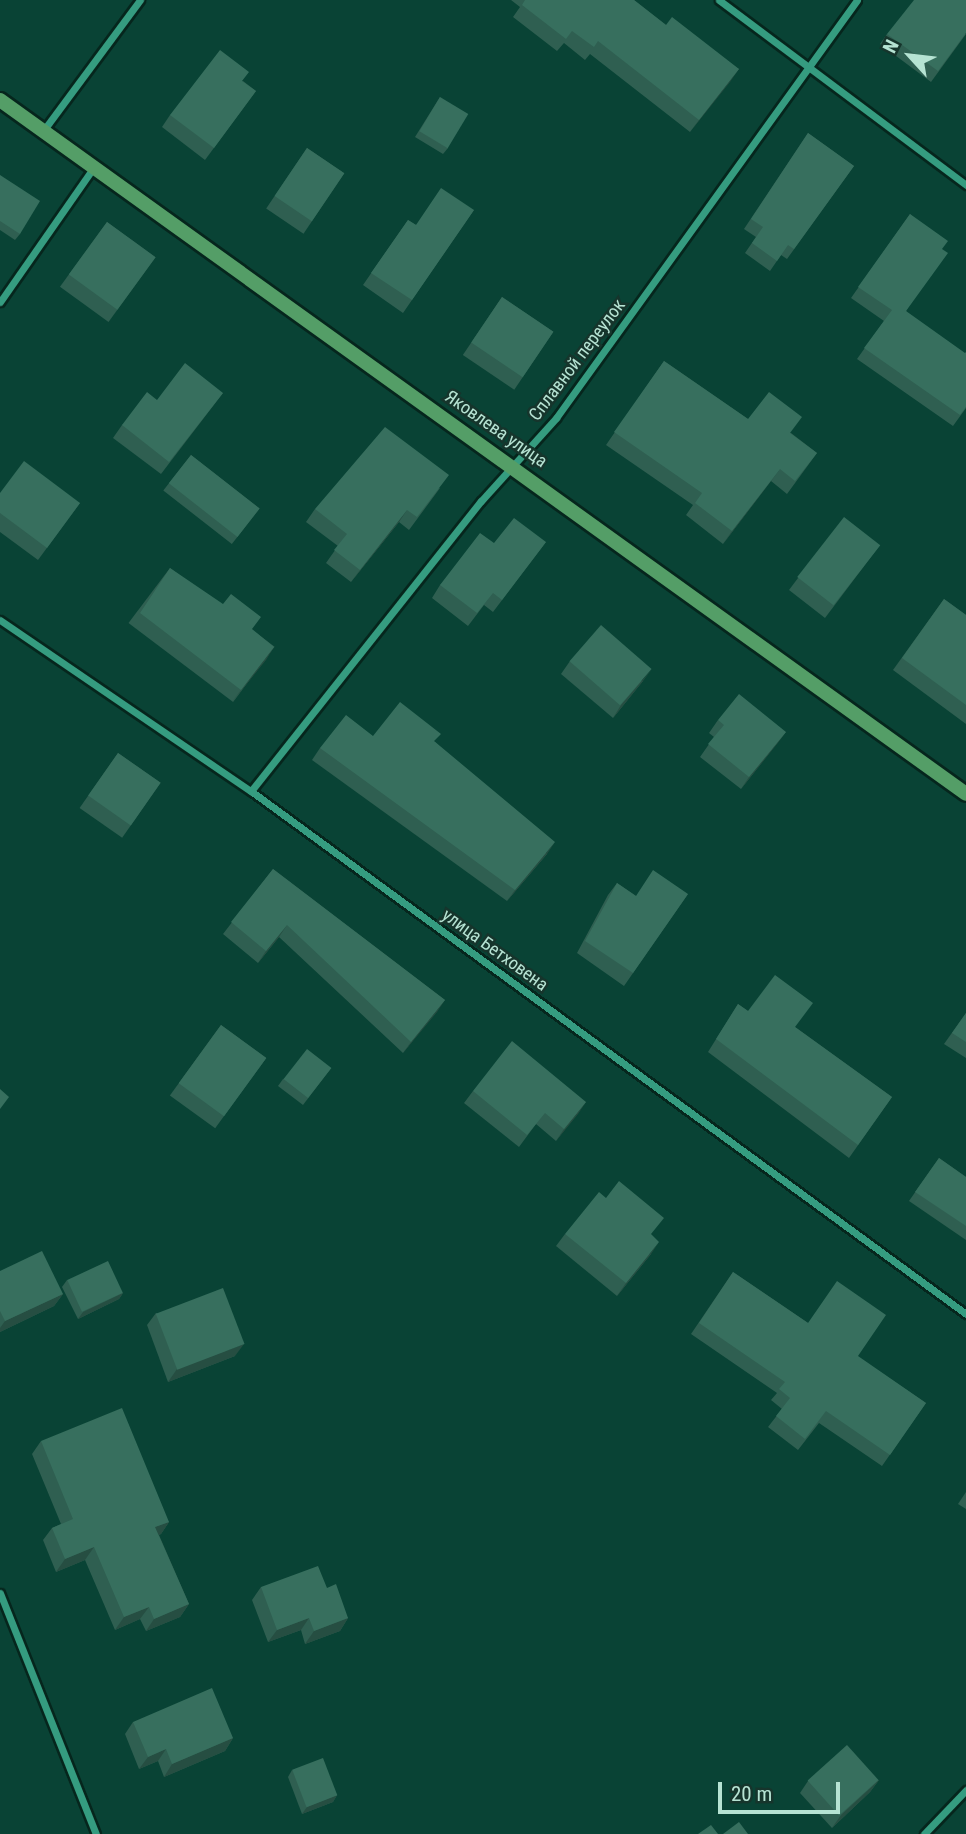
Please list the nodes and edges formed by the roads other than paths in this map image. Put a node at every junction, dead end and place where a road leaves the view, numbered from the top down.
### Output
1 (140, 0) edge
2 (719, 0) edge
3 (857, 0) edge
4 (808, 67) junction
5 (0, 100) edge
6 (43, 131) junction
7 (94, 167) junction
8 (966, 185) edge
9 (0, 302) edge
10 (514, 465) junction
11 (0, 620) edge
12 (251, 791) junction
13 (966, 794) edge
14 (966, 1314) edge
15 (0, 1593) edge
16 (966, 1790) edge
17 (96, 1834) edge
18 (924, 1834) edge

1 - 6 street
2 - 4 street
3 - 4 street, Сплавной переулок
4 - 8 street
4 - 10 street, Сплавной переулок
5 - 6 street, Яковлева улица
6 - 7 street, Яковлева улица
7 - 9 street
7 - 10 street, Яковлева улица
10 - 12 street, Сплавной переулок
10 - 13 street, Яковлева улица
11 - 12 street, улица Бетховена
12 - 14 street, улица Бетховена
15 - 17 street
16 - 18 street

